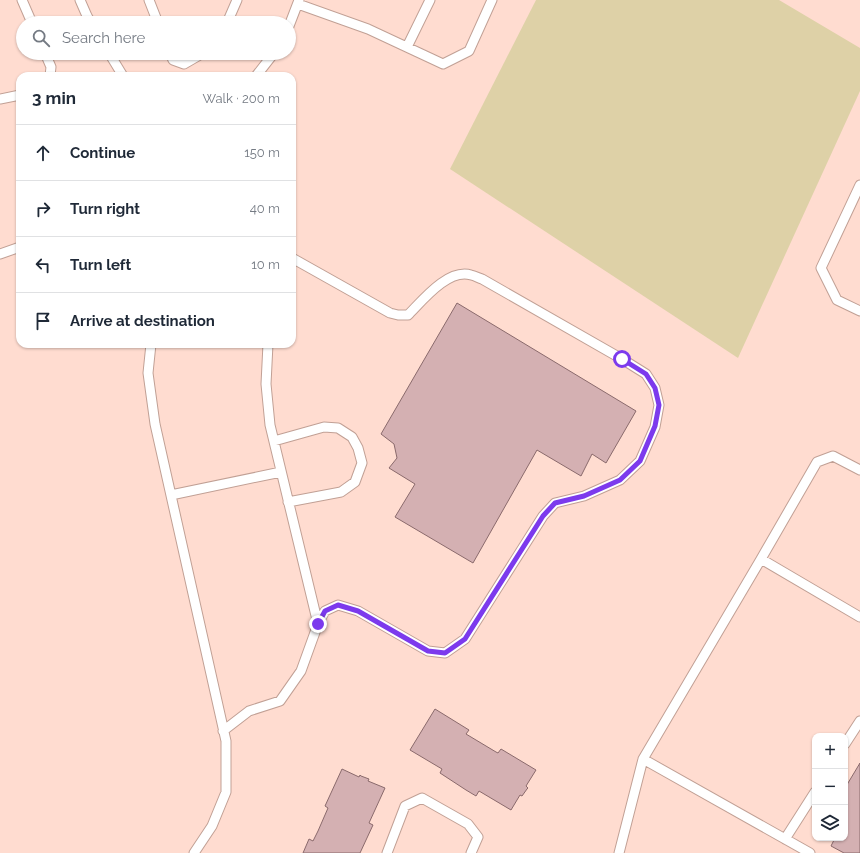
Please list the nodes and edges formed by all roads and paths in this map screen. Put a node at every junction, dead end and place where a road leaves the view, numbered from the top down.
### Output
1 (22, 0) edge
2 (80, 0) edge
3 (149, 0) edge
4 (238, 0) edge
5 (430, 0) edge
6 (492, 0) edge
7 (299, 2) edge
8 (29, 16) edge
9 (86, 16) edge
10 (155, 16) edge
11 (230, 16) edge
12 (293, 16) edge
13 (406, 47) junction
14 (48, 60) edge
15 (113, 60) edge
16 (173, 60) edge
17 (191, 60) edge
18 (269, 60) edge
19 (50, 72) edge
20 (121, 72) edge
21 (259, 72) edge
22 (16, 96) edge
23 (0, 99) edge
24 (860, 185) edge
25 (16, 248) edge
26 (0, 254) edge
27 (296, 262) edge
28 (860, 311) edge
29 (151, 348) edge
30 (267, 348) edge
31 (274, 441) junction
32 (860, 470) edge
33 (281, 472) junction
34 (171, 495) junction
35 (288, 502) junction
36 (761, 559) junction
37 (860, 617) edge
38 (318, 624) junction
39 (860, 721) edge
40 (223, 731) junction
41 (848, 739) edge
42 (643, 759) junction
43 (812, 797) edge
44 (785, 839) junction
45 (194, 853) edge
46 (387, 853) edge
47 (472, 853) edge
48 (619, 853) edge
49 (810, 853) edge

1 - 8 lane
2 - 9 lane
3 - 10 lane
4 - 11 lane
5 - 13 lane
6 - 13 lane
7 - 12 lane
7 - 13 lane
14 - 19 lane
15 - 20 lane
16 - 17 lane
18 - 21 lane
22 - 23 lane
24 - 28 lane
25 - 26 lane
27 - 38 lane
29 - 34 lane
30 - 31 lane
31 - 33 lane
31 - 35 lane
32 - 36 lane
33 - 34 lane
33 - 35 lane
34 - 40 lane
35 - 38 lane
36 - 37 lane
36 - 42 lane
38 - 40 lane
39 - 41 lane
40 - 45 lane
42 - 44 lane
42 - 48 lane
43 - 44 lane
44 - 49 lane
46 - 47 lane

